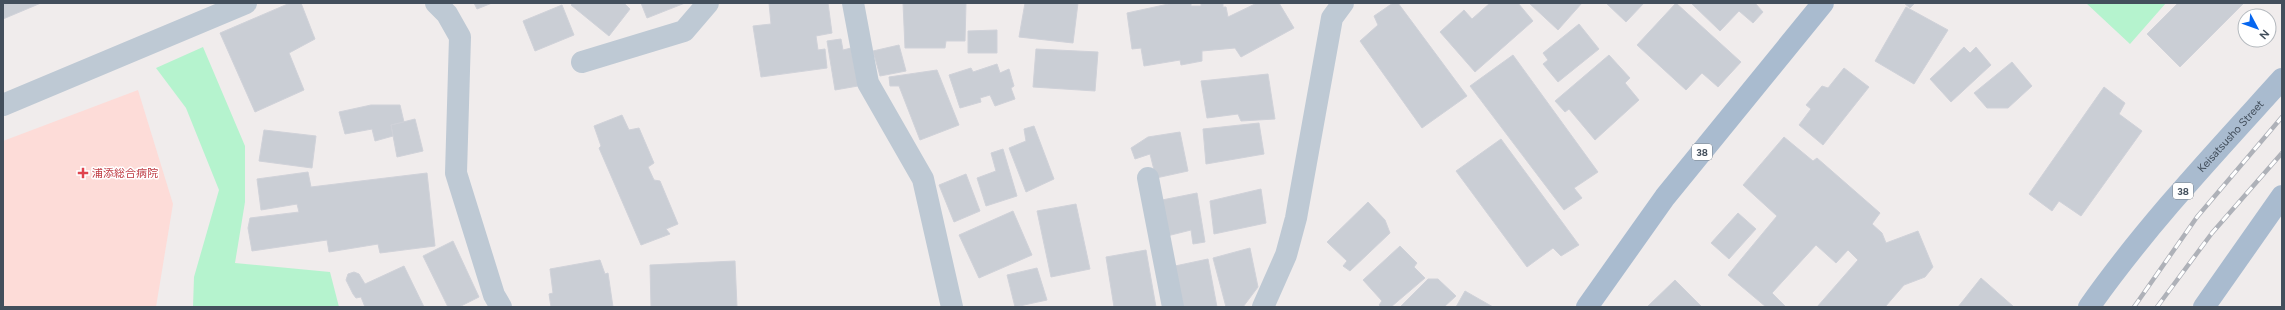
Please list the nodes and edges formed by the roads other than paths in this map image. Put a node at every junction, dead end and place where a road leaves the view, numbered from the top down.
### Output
1 (246, 3) edge
2 (436, 3) edge
3 (708, 3) edge
4 (852, 3) edge
5 (1823, 3) edge
6 (1340, 4) edge
7 (582, 62) dead end
8 (2282, 79) edge
9 (3, 105) edge
10 (1148, 178) dead end
11 (2282, 196) edge
12 (501, 307) edge
13 (952, 307) edge
14 (1173, 307) edge
15 (1263, 307) edge
16 (1587, 307) edge
17 (2089, 307) edge
18 (2204, 307) edge

1 - 9 street
2 - 12 street
3 - 7 street
4 - 13 street
5 - 16 main road, 38
6 - 15 street
8 - 17 main road, Keisatsusho Street / 38
10 - 14 street
11 - 18 main road

